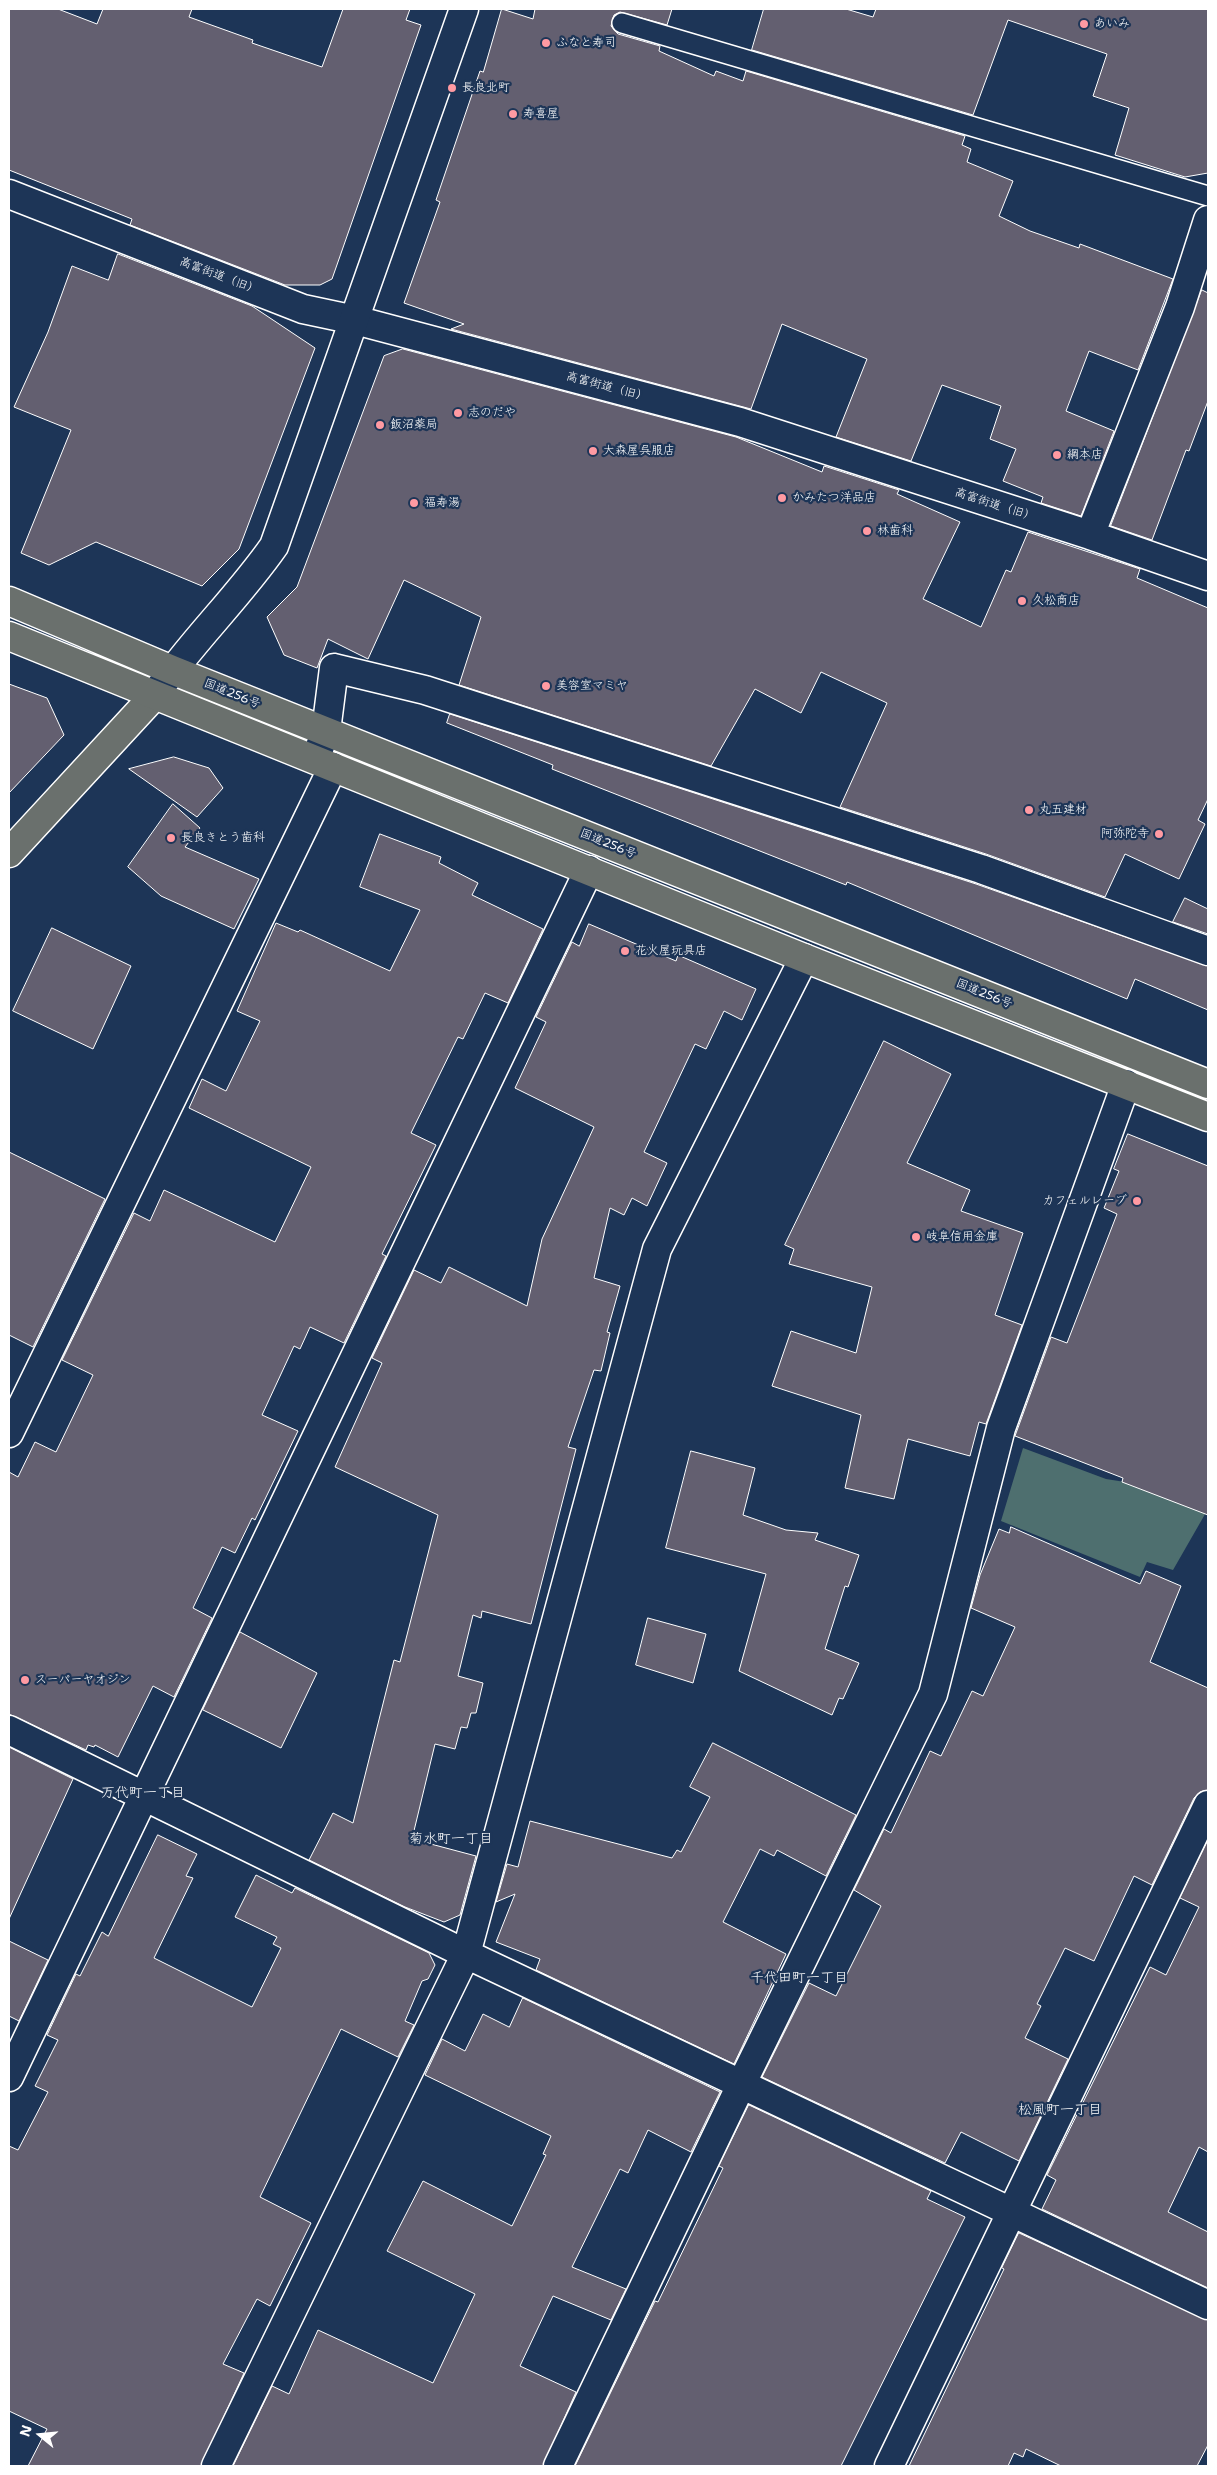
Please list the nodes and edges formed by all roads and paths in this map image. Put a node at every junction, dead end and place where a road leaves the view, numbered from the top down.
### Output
1 (464, 9) edge
2 (622, 23) dead end
3 (9, 194) edge
4 (1208, 196) edge
5 (1208, 220) edge
6 (355, 320) junction
7 (1090, 535) junction
8 (1208, 576) edge
9 (9, 600) edge
10 (9, 636) edge
11 (172, 670) junction
12 (154, 696) junction
13 (326, 731) junction
14 (324, 763) junction
15 (9, 853) edge
16 (589, 870) junction
17 (1208, 952) edge
18 (804, 958) junction
19 (1126, 1084) junction
20 (1208, 1084) edge
21 (1208, 1117) edge
22 (9, 1433) edge
23 (9, 1730) edge
24 (144, 1796) junction
25 (1208, 1804) edge
26 (466, 1954) junction
27 (9, 2077) edge
28 (741, 2085) junction
29 (1011, 2213) junction
30 (1208, 2305) edge
31 (216, 2466) edge
32 (558, 2466) edge
33 (889, 2466) edge

1 - 6 street
2 - 4 lane
3 - 6 street, 高富街道（旧）
5 - 7 street
6 - 7 street, 高富街道（旧）
6 - 11 street
7 - 8 street, 高富街道（旧）
9 - 11 main road, 国道256号
10 - 12 main road
11 - 12 street
11 - 13 main road, 国道256号
12 - 14 main road
12 - 15 main road
13 - 14 street
13 - 17 street
13 - 20 main road, 国道256号
14 - 16 main road
14 - 22 street
16 - 18 main road
16 - 24 street
18 - 19 main road
18 - 26 street
19 - 21 main road
19 - 28 street
23 - 24 street
24 - 26 street
24 - 27 street
25 - 29 street
26 - 28 street
26 - 31 street
28 - 29 street
28 - 32 street
29 - 30 street
29 - 33 street

